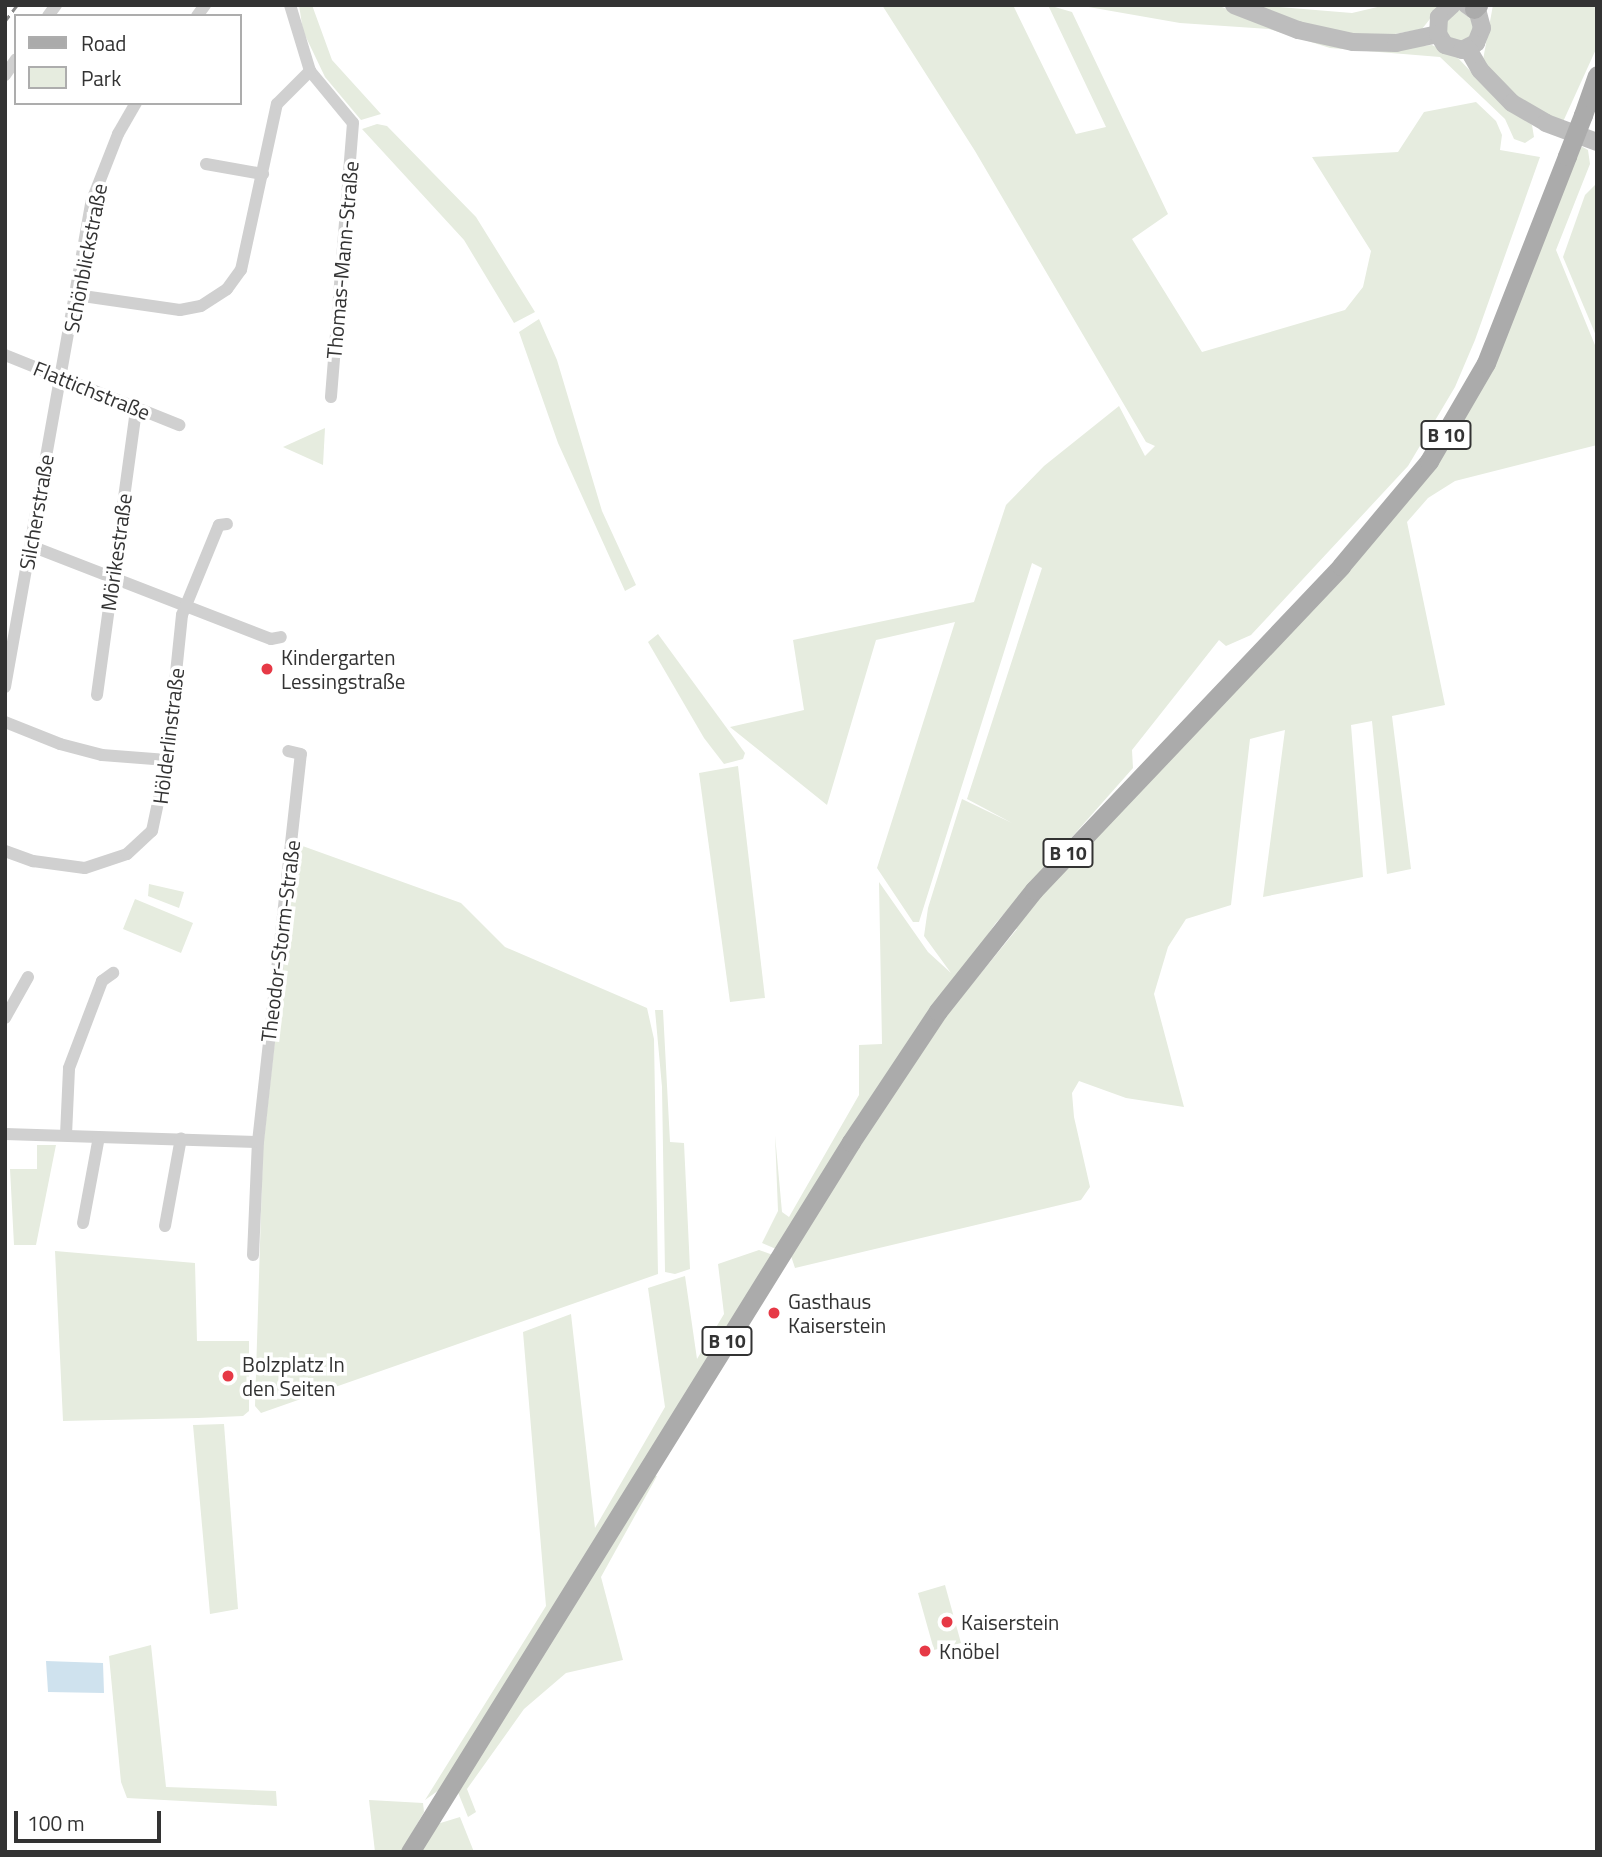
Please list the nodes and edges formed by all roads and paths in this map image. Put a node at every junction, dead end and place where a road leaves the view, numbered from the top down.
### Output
1 (290, 5) edge
2 (1234, 5) edge
3 (1452, 5) edge
4 (1473, 7) edge
5 (1438, 34) junction
6 (1468, 48) junction
7 (310, 71) junction
8 (1596, 82) edge
9 (135, 105) edge
10 (1597, 142) edge
11 (206, 164) dead end
12 (263, 174) junction
13 (76, 295) junction
14 (5, 355) edge
15 (62, 379) junction
16 (331, 397) dead end
17 (136, 409) junction
18 (179, 425) dead end
19 (227, 524) dead end
20 (31, 545) junction
21 (112, 578) junction
22 (5, 597) edge
23 (19, 603) junction
24 (185, 605) junction
25 (281, 637) dead end
26 (5, 687) edge
27 (97, 695) dead end
28 (5, 722) edge
29 (288, 751) dead end
30 (167, 760) junction
31 (5, 851) edge
32 (113, 973) dead end
33 (28, 977) dead end
34 (5, 1018) edge
35 (5, 1135) edge
36 (66, 1135) junction
37 (99, 1137) junction
38 (181, 1138) junction
39 (258, 1142) junction
40 (83, 1223) dead end
41 (165, 1226) dead end
42 (253, 1255) dead end
43 (410, 1852) edge

1 - 7 street
2 - 5 main road
3 - 5 main road
4 - 6 main road
5 - 6 main road
6 - 10 main road
7 - 12 street
7 - 16 street, Thomas-Mann-Straße
8 - 43 main road, B 10, bridge
9 - 13 street, Schönblickstraße
11 - 12 street
12 - 13 street
13 - 15 street, Schönblickstraße
14 - 15 street, Flattichstraße
15 - 17 street, Flattichstraße
15 - 20 street, Silcherstraße
17 - 18 street, Flattichstraße
17 - 21 street, Mörikestraße
19 - 24 street, Hölderlinstraße
20 - 21 street
20 - 23 street, Silcherstraße
21 - 24 street
21 - 27 street, Mörikestraße
22 - 23 street
23 - 26 street, Silcherstraße
24 - 25 street
24 - 30 street, Hölderlinstraße
28 - 30 street
29 - 39 street, Theodor-Storm-Straße
30 - 31 street, Hölderlinstraße
32 - 36 street
33 - 34 street
35 - 36 street
36 - 37 street
37 - 38 street
37 - 40 street
38 - 39 street
38 - 41 street
39 - 42 street

